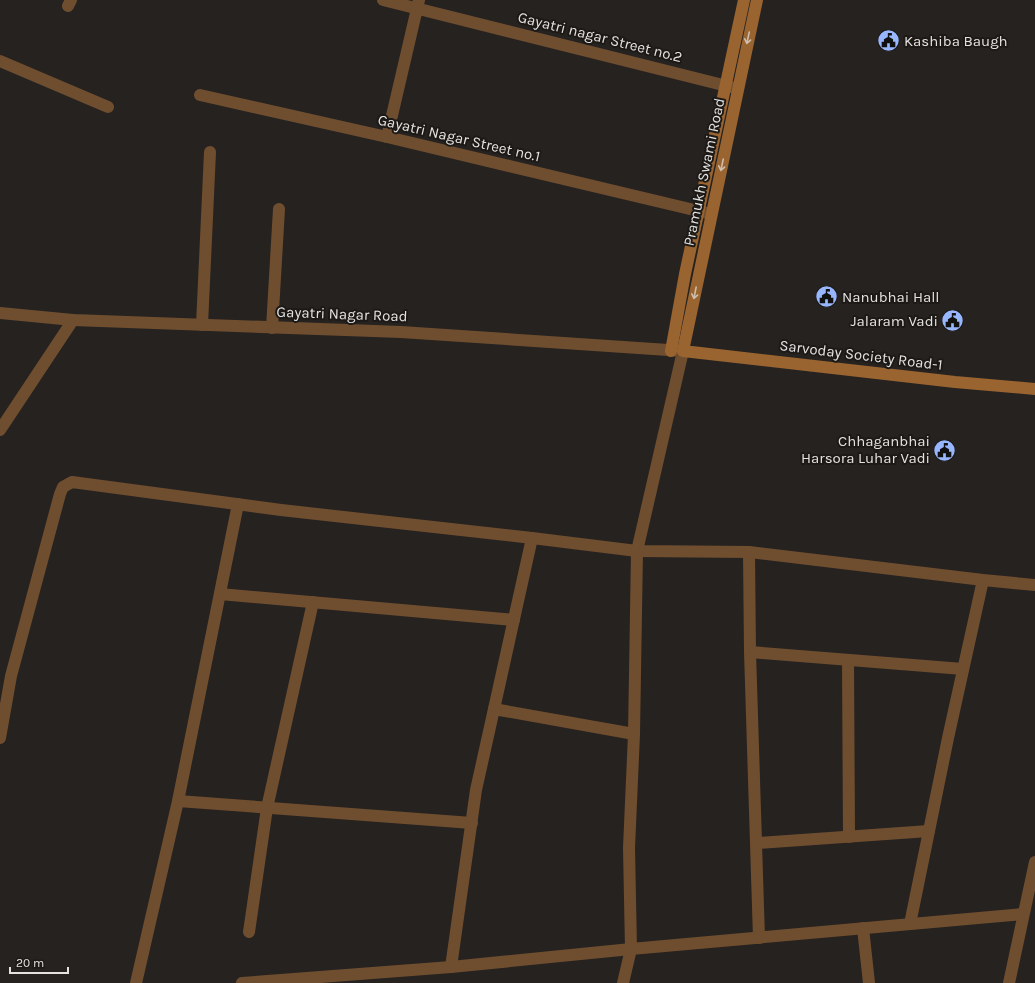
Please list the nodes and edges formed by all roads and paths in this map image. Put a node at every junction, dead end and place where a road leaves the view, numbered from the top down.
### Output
1 (383, 0) edge
2 (744, 0) edge
3 (757, 0) edge
4 (418, 4) edge
5 (0, 61) edge
6 (726, 85) junction
7 (738, 88) junction
8 (200, 95) dead end
9 (108, 107) dead end
10 (387, 137) junction
11 (210, 152) dead end
12 (279, 209) dead end
13 (698, 211) junction
14 (711, 214) junction
15 (0, 313) edge
16 (73, 320) junction
17 (202, 325) junction
18 (272, 328) junction
19 (677, 351) junction
20 (1035, 389) edge
21 (0, 430) edge
22 (238, 504) junction
23 (532, 538) junction
24 (637, 551) junction
25 (749, 552) junction
26 (984, 580) junction
27 (1035, 585) edge
28 (220, 594) junction
29 (313, 602) junction
30 (514, 620) junction
31 (750, 652) junction
32 (848, 660) junction
33 (964, 669) junction
34 (494, 709) junction
35 (634, 734) junction
36 (0, 738) edge
37 (178, 801) junction
38 (267, 808) junction
39 (472, 823) junction
40 (929, 831) junction
41 (849, 836) junction
42 (757, 843) junction
43 (1035, 862) edge
44 (1023, 914) junction
45 (910, 924) junction
46 (863, 928) junction
47 (250, 932) dead end
48 (759, 938) junction
49 (631, 948) junction
50 (451, 967) junction
51 (136, 983) edge
52 (242, 983) edge
53 (623, 983) edge
54 (869, 983) edge
55 (1009, 983) edge

1 - 4 street, Gayatri nagar Street no.2
2 - 6 main road, Pramukh Swami Road
3 -> 7 main road, Pramukh Swami Road
4 - 6 street, Gayatri nagar Street no.2
4 - 10 street
5 - 9 street
6 - 7 street, Gayatri nagar Street no.2
6 - 13 main road, Pramukh Swami Road
7 -> 14 main road, Pramukh Swami Road
8 - 10 street, Gayatri Nagar Street no.1
10 - 13 street, Gayatri Nagar Street no.1
11 - 17 street
12 - 18 street
13 - 14 street, Gayatri Nagar Street no.1
13 - 19 main road, Pramukh Swami Road
14 -> 19 main road, Pramukh Swami Road
15 - 16 street, Gayatri Nagar Road
16 - 17 street, Gayatri Nagar Road
16 - 21 street
17 - 18 street, Gayatri Nagar Road
18 - 19 street, Gayatri Nagar Road
19 - 20 main road, Sarvoday Society Road-1
19 - 24 street
22 - 23 street
22 - 28 street
22 - 36 street
23 - 24 street
23 - 30 street
24 - 25 street
24 - 35 street
25 - 26 street
25 - 31 street
26 - 27 street
26 - 33 street
28 - 29 street
28 - 37 street
29 - 30 street
29 - 38 street
30 - 34 street
31 - 32 street
31 - 42 street
32 - 33 street
32 - 41 street
33 - 40 street
34 - 35 street
34 - 39 street
35 - 49 street
37 - 38 street
37 - 51 street
38 - 39 street
38 - 47 street
39 - 50 street
40 - 41 street
40 - 45 street
41 - 42 street
42 - 48 street
43 - 44 street
44 - 45 street
44 - 55 street
45 - 46 street
46 - 48 street
46 - 54 street
48 - 49 street
49 - 50 street
49 - 53 street
50 - 52 street

